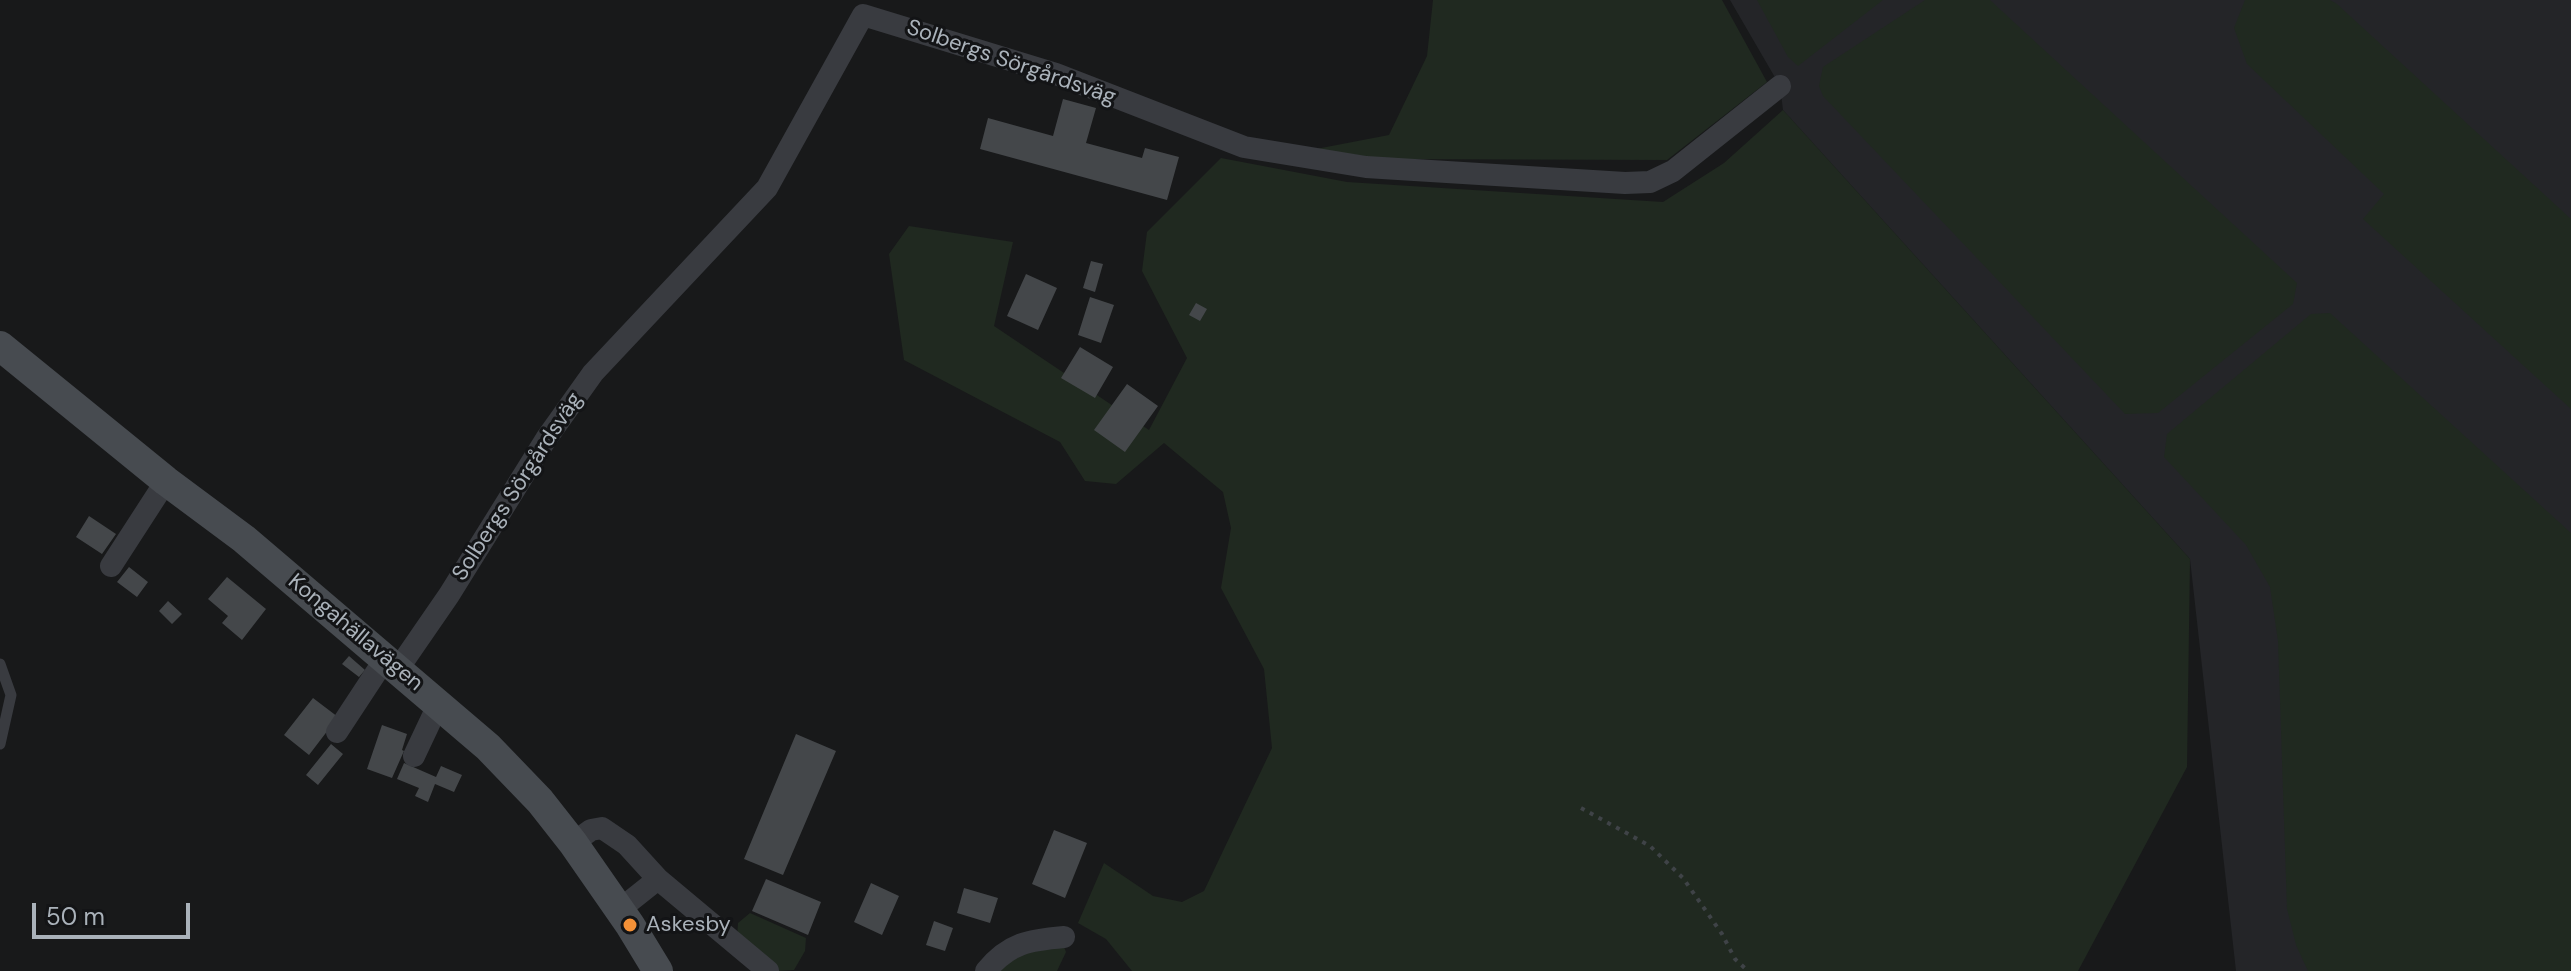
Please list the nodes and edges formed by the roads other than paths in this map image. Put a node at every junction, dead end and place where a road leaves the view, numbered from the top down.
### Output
1 (1780, 86) dead end
2 (0, 346) edge
3 (166, 481) junction
4 (111, 566) dead end
5 (0, 664) edge
6 (392, 664) junction
7 (439, 703) junction
8 (337, 732) dead end
9 (0, 744) edge
10 (414, 756) dead end
11 (573, 843) junction
12 (658, 879) junction
13 (619, 910) junction
14 (1064, 937) dead end
15 (658, 971) edge
16 (768, 971) edge
17 (986, 971) edge

1 - 6 street, Solbergs Sörgårdsväg
2 - 3 street, Kongahällavägen
3 - 4 street
3 - 6 street, Kongahällavägen
5 - 9 lane
6 - 7 street, Kongahällavägen
6 - 8 street
7 - 10 street
7 - 11 street, Kongahällavägen
11 - 12 street
11 - 13 street, Kongahällavägen
12 - 13 street
12 - 16 street
13 - 15 street, Kongahällavägen
14 - 17 street

